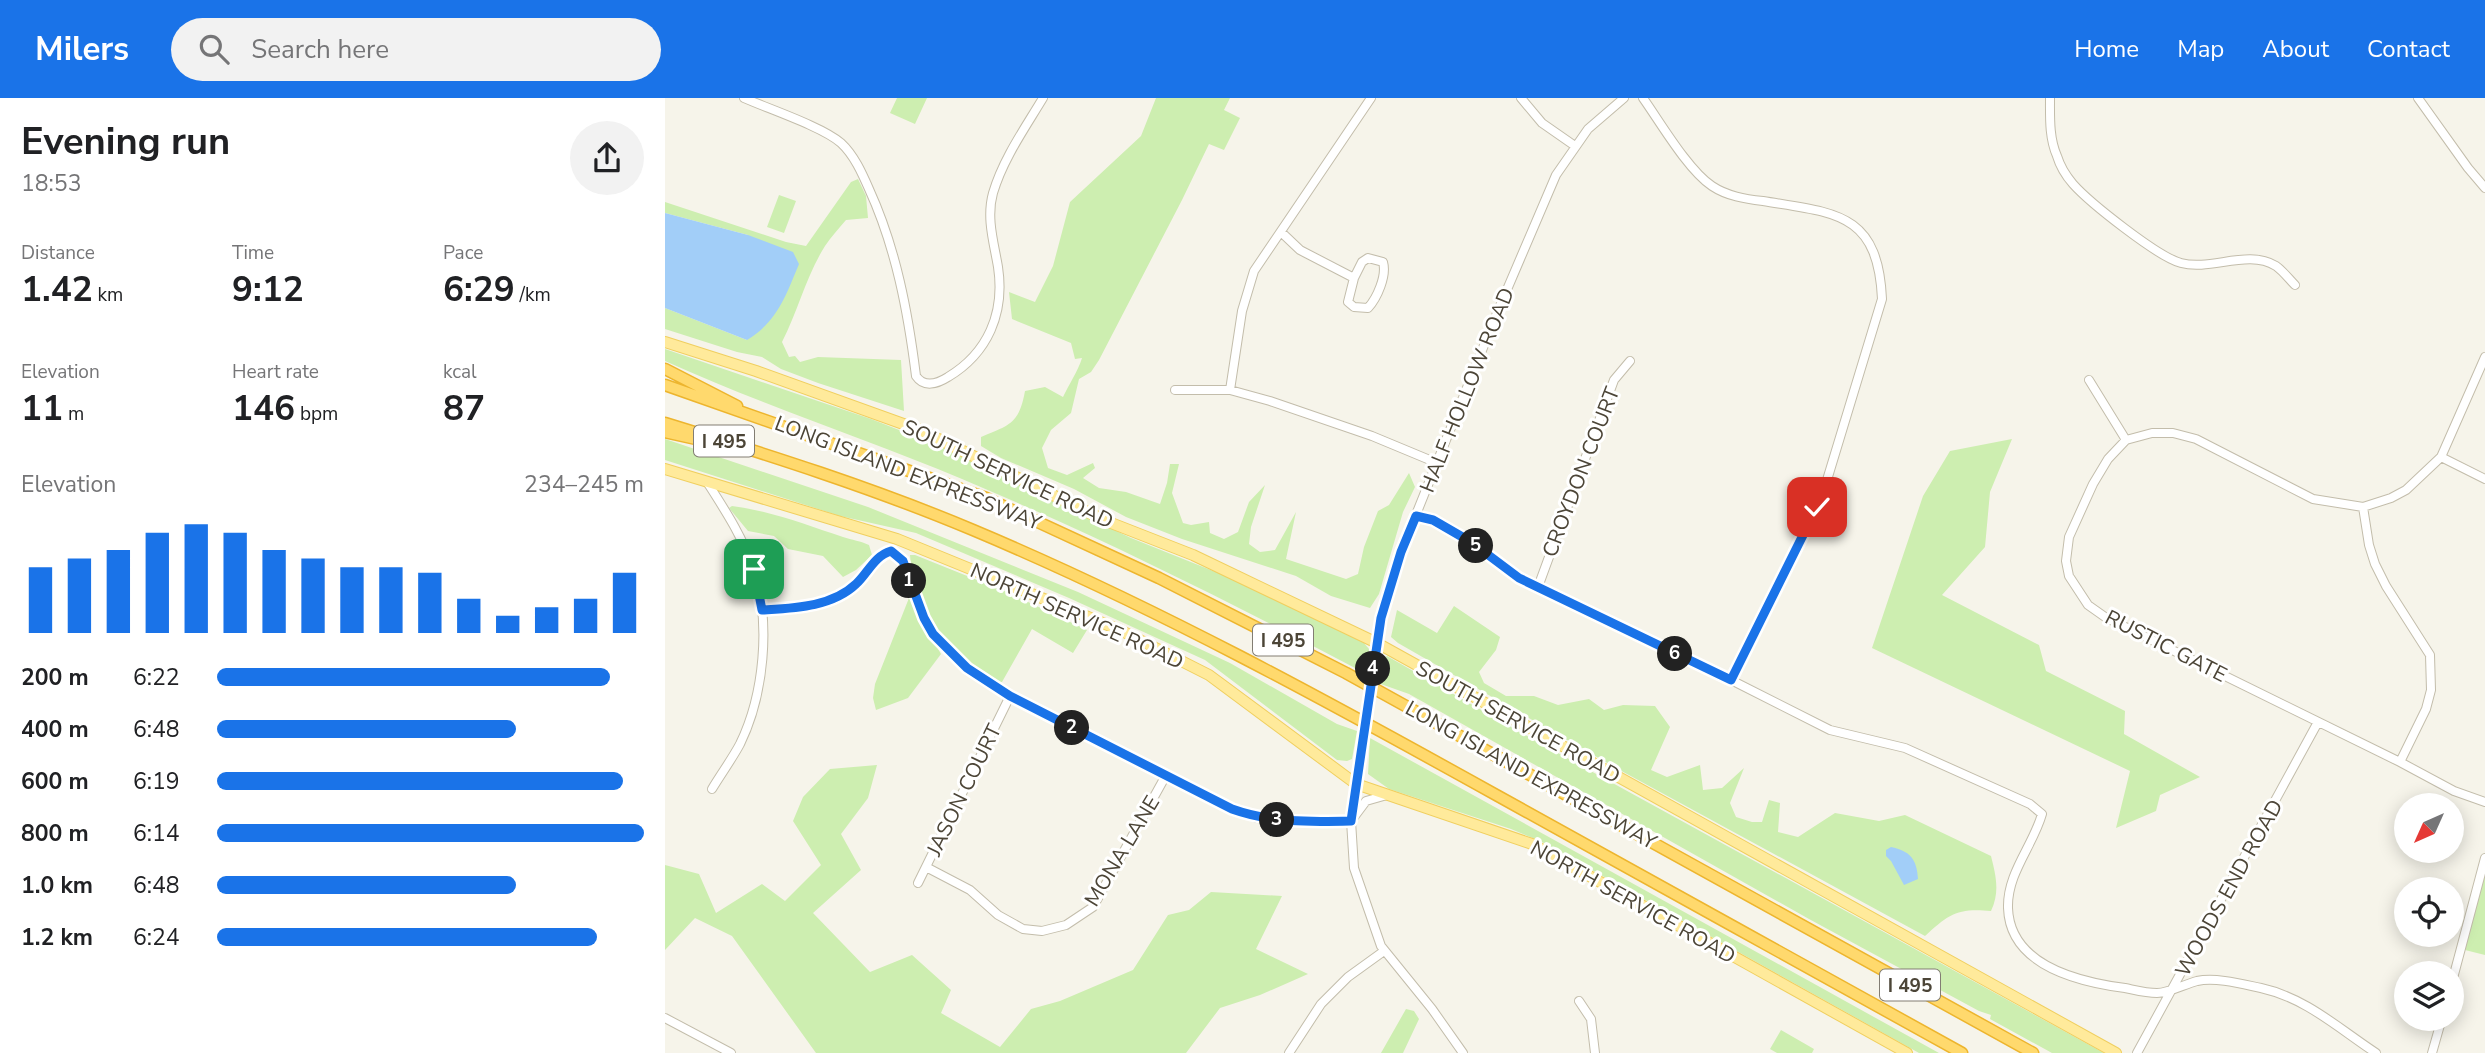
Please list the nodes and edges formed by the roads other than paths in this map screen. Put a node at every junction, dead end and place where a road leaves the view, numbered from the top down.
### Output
1 (744, 98) edge
2 (1043, 98) edge
3 (1371, 98) edge
4 (1521, 98) edge
5 (1624, 98) edge
6 (1643, 98) edge
7 (2050, 98) edge
8 (2417, 98) edge
9 (1575, 146) junction
10 (2485, 188) edge
11 (1281, 232) junction
12 (1354, 278) junction
13 (2295, 285) dead end
14 (665, 342) edge
15 (2485, 357) edge
16 (1630, 361) dead end
17 (665, 369) edge
18 (2089, 380) dead end
19 (665, 386) edge
20 (1175, 390) dead end
21 (1230, 390) junction
22 (755, 416) junction
23 (665, 423) edge
24 (665, 432) edge
25 (2126, 440) junction
26 (2441, 457) junction
27 (783, 459) junction
28 (1437, 463) junction
29 (665, 469) edge
30 (2485, 479) edge
31 (707, 482) junction
32 (2363, 507) junction
33 (1416, 516) junction
34 (1538, 587) junction
35 (762, 610) junction
36 (1377, 643) junction
37 (1731, 680) junction
38 (1010, 696) junction
39 (2318, 722) junction
40 (2400, 762) junction
41 (1165, 777) junction
42 (1356, 784) junction
43 (712, 789) dead end
44 (1387, 795) junction
45 (2485, 802) edge
46 (1351, 821) junction
47 (2485, 858) edge
48 (926, 867) junction
49 (918, 883) dead end
50 (1384, 951) junction
51 (2458, 961) edge
52 (2175, 987) junction
53 (1579, 1001) dead end
54 (665, 1018) edge
55 (2439, 1031) edge
56 (731, 1053) edge
57 (1289, 1053) edge
58 (1463, 1053) edge
59 (1595, 1053) edge
60 (1907, 1053) edge
61 (1962, 1053) edge
62 (2033, 1053) edge
63 (2116, 1053) edge
64 (2137, 1053) edge
65 (2376, 1053) edge
66 (2433, 1053) edge

1 - 2 street
3 - 11 street
4 - 9 street
5 - 9 street, HALF HOLLOW ROAD
6 - 37 street
7 - 13 street
8 - 10 street
9 - 28 street, HALF HOLLOW ROAD
11 - 12 street
11 - 21 street
12 - 12 street
14 - 36 main road, SOUTH SERVICE ROAD
15 - 26 street
16 - 34 street, CROYDON COURT
17 - 22 highway
18 - 25 street
19 - 22 highway, LONG ISLAND EXPRESSWAY / I 495
20 - 21 street
21 - 28 street
22 - 62 highway, LONG ISLAND EXPRESSWAY / I 495
23 - 27 highway, LONG ISLAND EXPRESSWAY / I 495
24 - 27 highway
25 - 32 street
25 - 39 street, RUSTIC GATE
26 - 30 street
26 - 32 street
27 - 61 highway, LONG ISLAND EXPRESSWAY / I 495
28 - 33 street, HALF HOLLOW ROAD
29 - 31 main road, NORTH SERVICE ROAD
31 - 35 street
31 - 42 main road, NORTH SERVICE ROAD
32 - 40 street
33 - 34 street
33 - 36 street, HALF HOLLOW ROAD
34 - 37 street
35 - 38 street
35 - 43 street
36 - 42 street, HALF HOLLOW ROAD, bridge
36 - 63 main road, SOUTH SERVICE ROAD
37 - 52 street
38 - 41 street
38 - 48 street, JASON COURT
39 - 40 street, RUSTIC GATE
39 - 52 street, WOODS END ROAD
40 - 45 street, RUSTIC GATE
41 - 46 street
41 - 48 street, MONA LANE
42 - 44 main road, NORTH SERVICE ROAD
42 - 46 street, HALF HOLLOW ROAD
44 - 46 street
44 - 60 main road, NORTH SERVICE ROAD
46 - 50 street, HALF HOLLOW ROAD
47 - 51 street
48 - 49 street, JASON COURT
50 - 57 street
50 - 58 street, HALF HOLLOW ROAD
52 - 64 street, WOODS END ROAD
52 - 65 street
53 - 59 street
54 - 56 street
55 - 66 street

